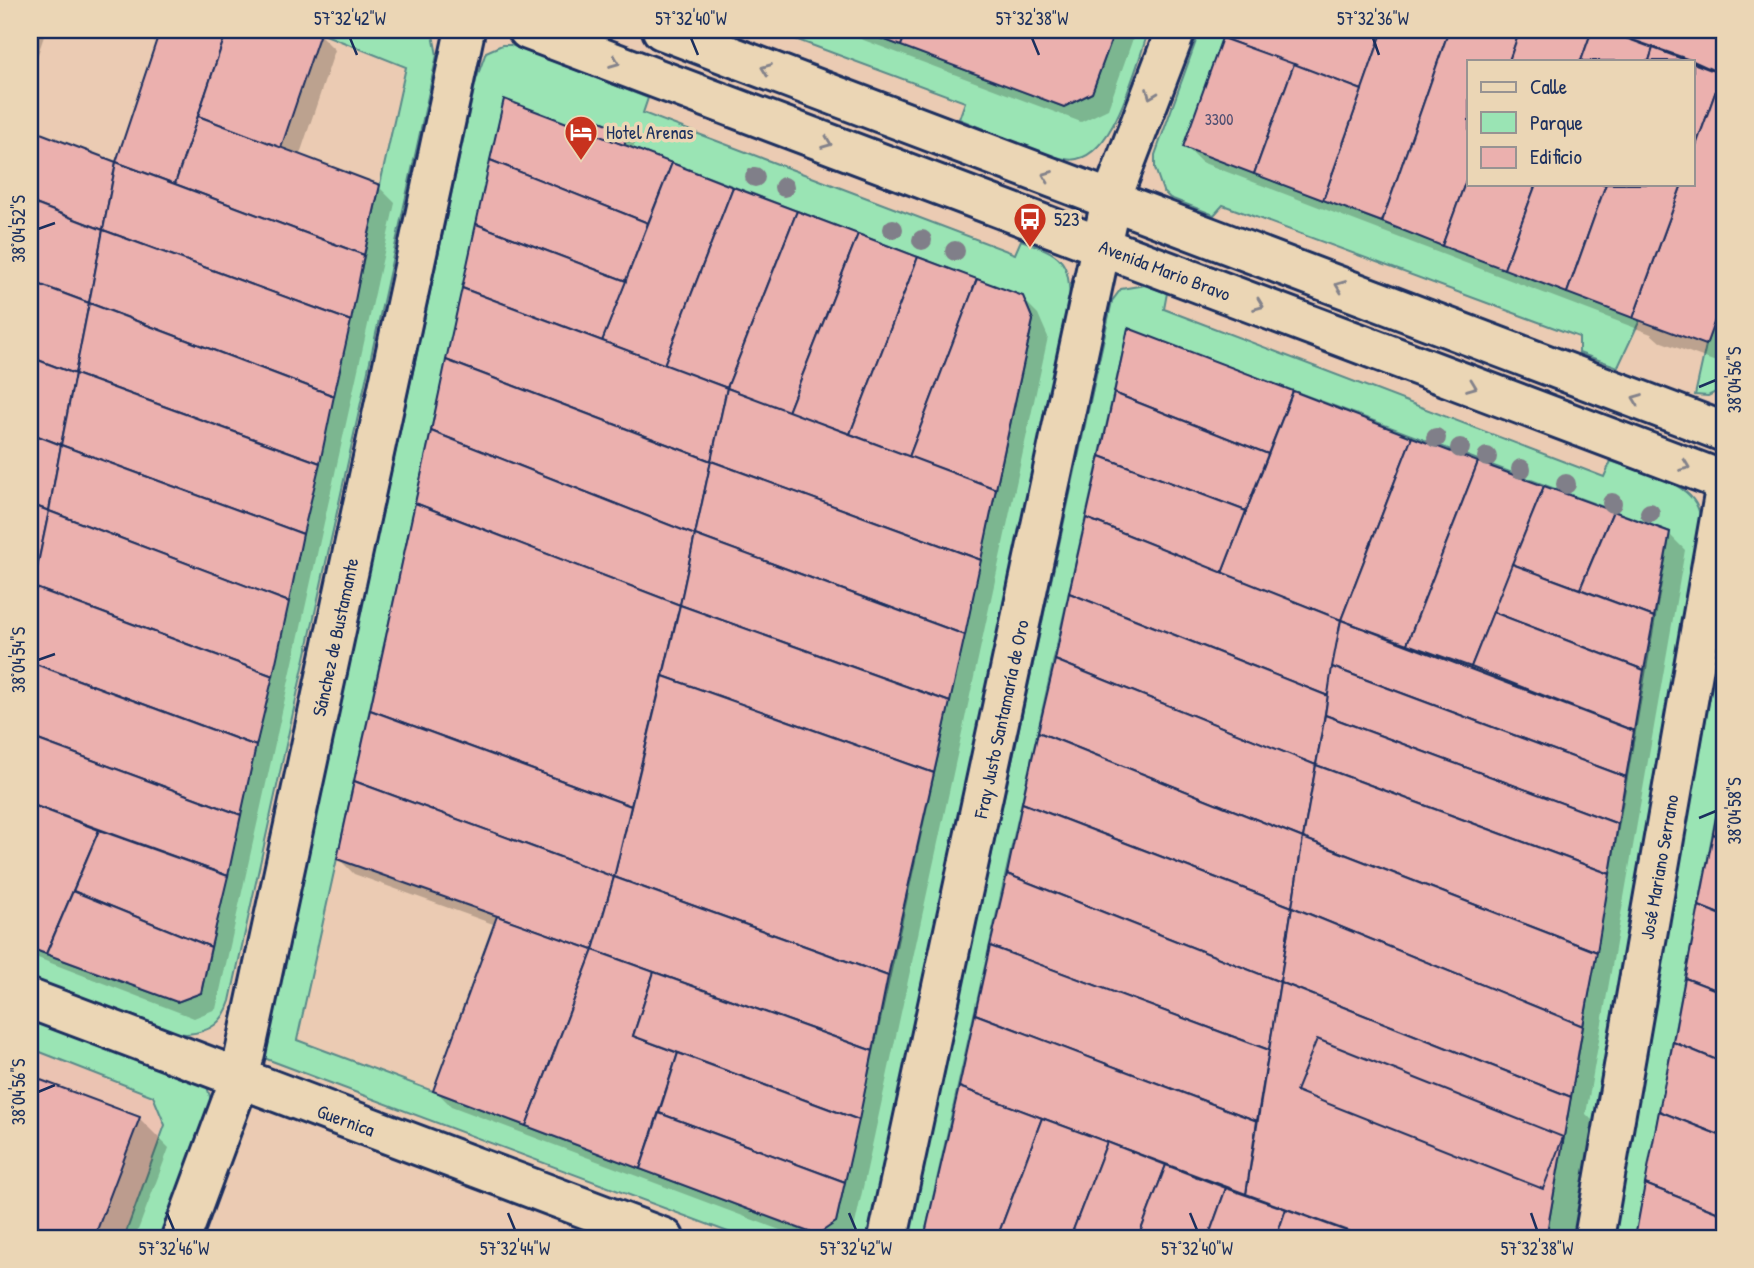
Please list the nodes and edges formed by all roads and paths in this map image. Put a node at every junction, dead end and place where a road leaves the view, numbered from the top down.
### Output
1 (465, 30) edge
2 (528, 30) edge
3 (662, 30) edge
4 (1175, 30) edge
5 (1111, 200) junction
6 (1104, 247) junction
7 (1724, 432) edge
8 (1724, 481) edge
9 (1724, 495) edge
10 (30, 999) edge
11 (239, 1081) junction
12 (181, 1238) edge
13 (664, 1238) edge
14 (888, 1238) edge
15 (1594, 1238) edge

1 - 11 street, Sánchez de Bustamante
2 -> 6 street, Avenida Mario Bravo
5 -> 3 street
4 -> 5 street, Fray Justo Santamaría de Oro
5 - 6 street, Fray Justo Santamaría de Oro
7 -> 5 street
6 -> 8 street, Avenida Mario Bravo
6 - 14 street, Fray Justo Santamaría de Oro
9 - 15 street, José Mariano Serrano
10 - 11 street, Guernica
11 - 12 street, Sánchez de Bustamante
11 - 13 street, Guernica

